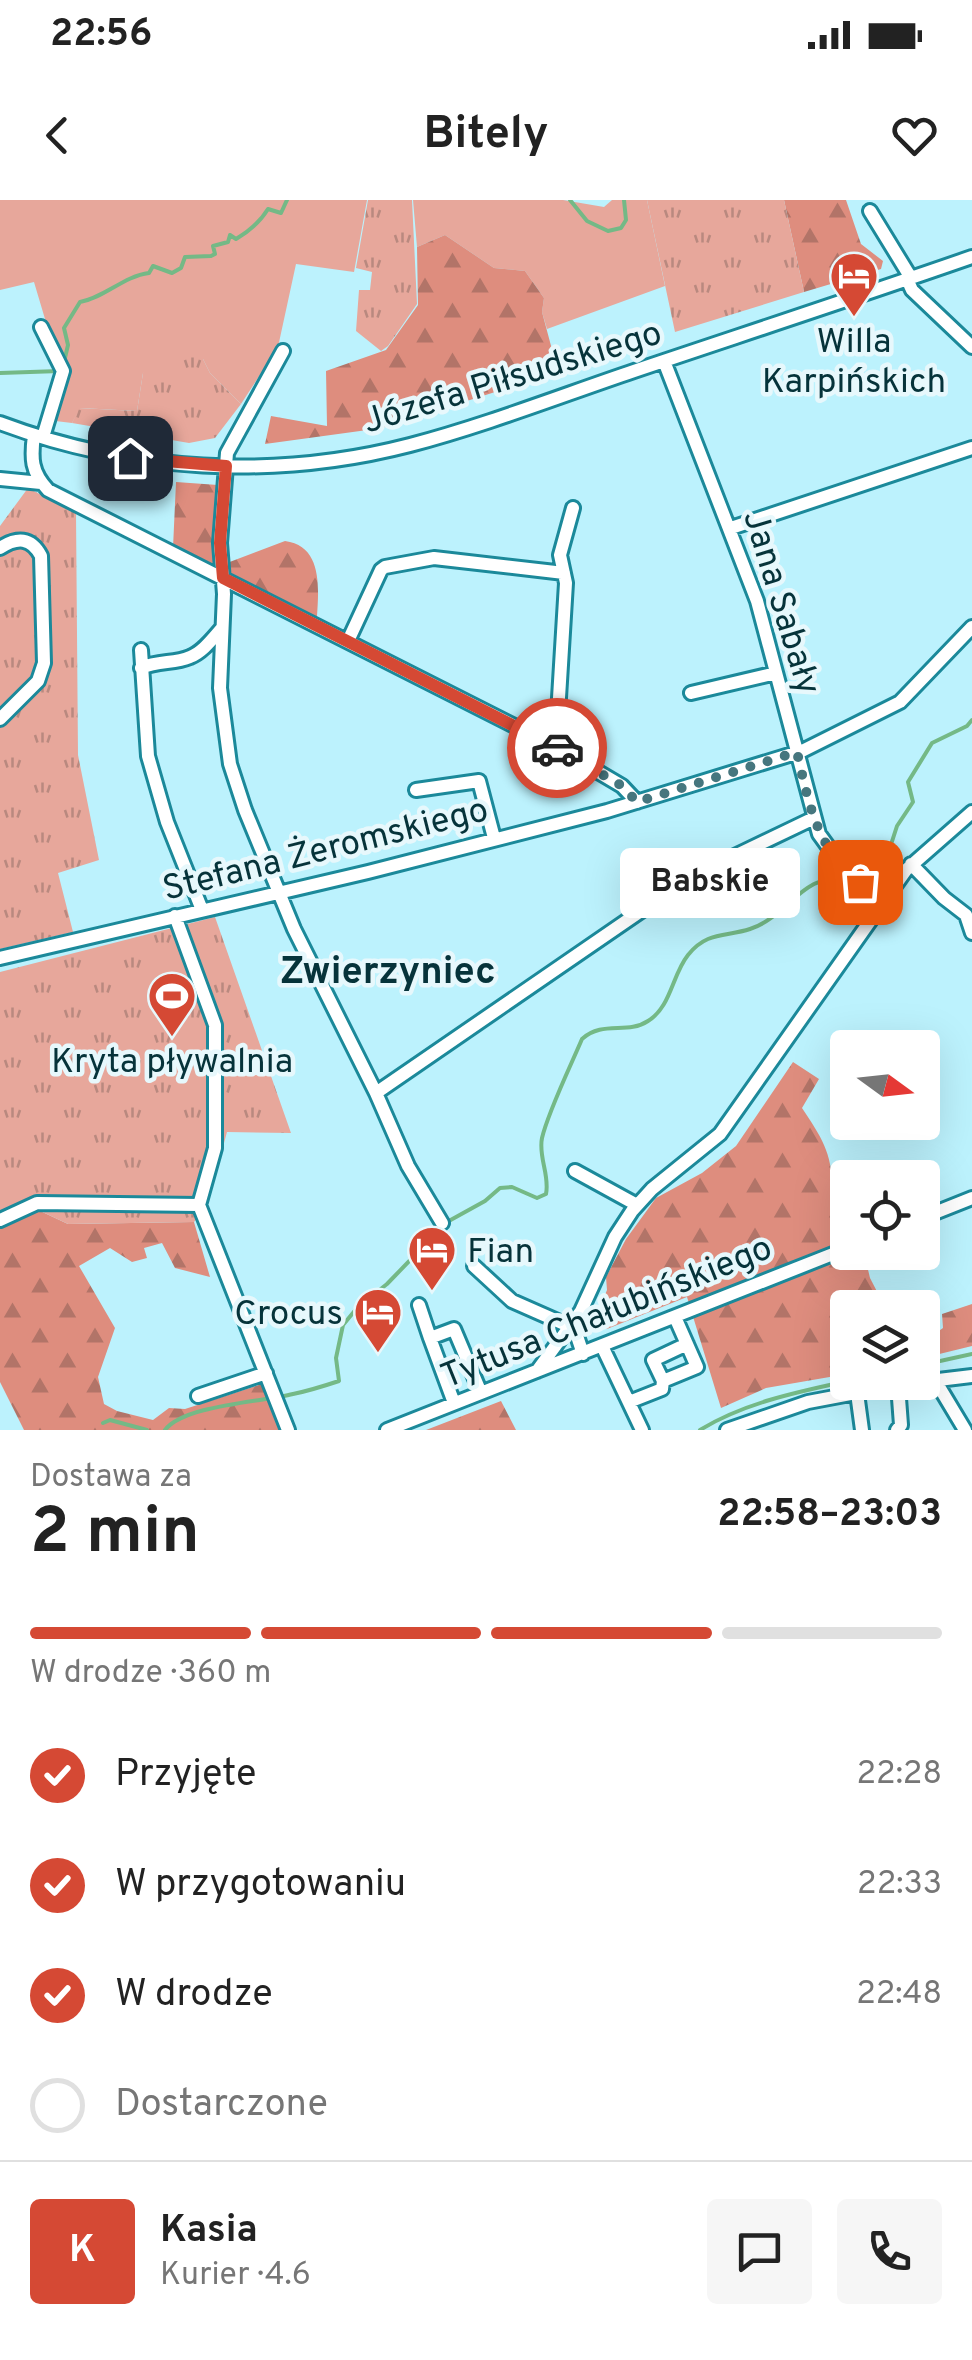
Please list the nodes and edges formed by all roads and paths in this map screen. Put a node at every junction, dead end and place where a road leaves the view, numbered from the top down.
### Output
1 (870, 211) dead end
2 (972, 257) edge
3 (909, 278) junction
4 (41, 327) dead end
5 (972, 347) edge
6 (283, 351) dead end
7 (664, 361) junction
8 (0, 423) edge
9 (39, 436) junction
10 (972, 448) edge
11 (226, 466) junction
12 (0, 478) edge
13 (41, 483) junction
14 (573, 508) dead end
15 (731, 528) junction
16 (0, 548) edge
17 (564, 573) junction
18 (223, 578) junction
19 (972, 627) edge
20 (222, 628) junction
21 (348, 642) junction
22 (141, 650) dead end
23 (141, 668) junction
24 (776, 673) junction
25 (692, 693) dead end
26 (0, 718) edge
27 (556, 747) junction
28 (797, 752) junction
29 (416, 790) dead end
30 (637, 802) junction
31 (972, 812) edge
32 (814, 818) junction
33 (494, 838) junction
34 (911, 864) junction
35 (280, 892) junction
36 (884, 900) junction
37 (202, 910) junction
38 (174, 916) junction
39 (972, 933) edge
40 (0, 958) edge
41 (376, 1093) junction
42 (576, 1171) dead end
43 (972, 1198) edge
44 (199, 1205) junction
45 (637, 1206) junction
46 (940, 1211) edge
47 (0, 1220) edge
48 (442, 1224) dead end
49 (830, 1255) edge
50 (474, 1266) dead end
51 (418, 1305) dead end
52 (581, 1311) junction
53 (675, 1316) junction
54 (571, 1327) junction
55 (430, 1338) junction
56 (687, 1344) junction
57 (602, 1346) junction
58 (583, 1354) junction
59 (537, 1371) junction
60 (266, 1373) junction
61 (972, 1376) edge
62 (940, 1380) edge
63 (663, 1381) junction
64 (481, 1393) junction
65 (198, 1396) dead end
66 (940, 1396) edge
67 (830, 1398) edge
68 (858, 1400) edge
69 (899, 1400) edge
70 (629, 1402) junction
71 (454, 1404) junction
72 (394, 1429) edge
73 (288, 1430) edge
74 (642, 1430) edge
75 (727, 1430) edge
76 (862, 1430) edge
77 (897, 1430) edge
78 (965, 1430) edge

1 - 3 street
2 - 3 street, Józefa Piłsudskiego
3 - 5 street
3 - 7 street, Józefa Piłsudskiego
4 - 9 street
6 - 11 street
7 - 11 street, Józefa Piłsudskiego
7 - 15 street, Jana Sabały
8 - 9 street, Józefa Piłsudskiego
9 - 11 street, Józefa Piłsudskiego
9 - 13 street
10 - 15 street
11 - 18 street
12 - 13 street
13 - 18 street
14 - 17 street
15 - 24 street, Jana Sabały
16 - 26 street
17 - 21 street
17 - 27 street
18 - 20 street
18 - 21 street
19 - 28 street, Stefana Żeromskiego
20 - 23 street
20 - 35 street
21 - 27 street
22 - 23 street
23 - 37 street
24 - 25 street
24 - 28 street, Jana Sabały
27 - 30 street
28 - 30 street, Stefana Żeromskiego
28 - 32 street, Jana Sabały
29 - 33 street
30 - 33 street, Stefana Żeromskiego
31 - 34 street
32 - 36 street, Jana Sabały
32 - 41 street
33 - 35 street, Stefana Żeromskiego
34 - 36 street
34 - 39 street
35 - 37 street, Stefana Żeromskiego
35 - 41 street
36 - 45 street
37 - 38 street, Stefana Żeromskiego
38 - 40 street, Stefana Żeromskiego
38 - 44 street
41 - 48 street
42 - 45 street
43 - 46 street
44 - 47 street
44 - 60 street
45 - 52 street
49 - 53 street, Tytusa Chałubińskiego
50 - 54 street
51 - 55 street
52 - 54 street
52 - 58 street
53 - 56 street
53 - 57 street, Tytusa Chałubińskiego
54 - 59 street
55 - 64 street
55 - 71 street
56 - 63 street
56 - 63 street
57 - 58 street, Tytusa Chałubińskiego
57 - 70 street
58 - 59 street, Tytusa Chałubińskiego
59 - 64 street, Tytusa Chałubińskiego
60 - 65 street
60 - 73 street
61 - 62 street
63 - 70 street
64 - 71 street, Tytusa Chałubińskiego
66 - 78 street
67 - 75 street
68 - 76 street
69 - 77 street
70 - 74 street
71 - 72 street, Tytusa Chałubińskiego

